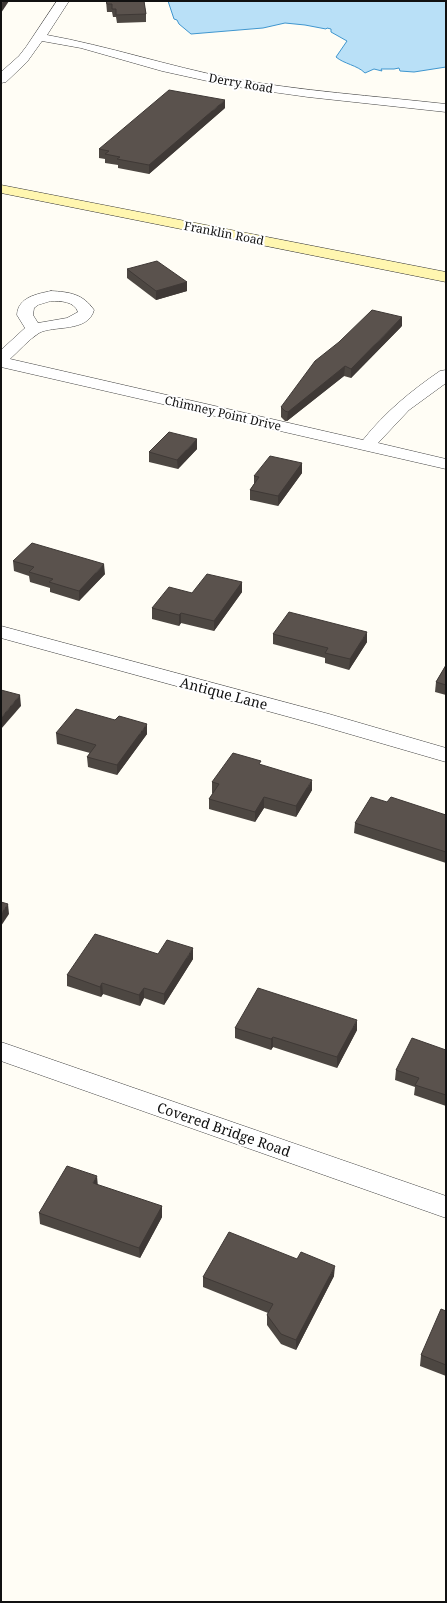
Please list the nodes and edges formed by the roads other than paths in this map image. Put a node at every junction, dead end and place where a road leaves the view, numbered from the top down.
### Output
1 (63, 1) edge
2 (40, 38) junction
3 (1, 79) edge
4 (446, 108) edge
5 (1, 189) edge
6 (446, 277) edge
7 (34, 329) dead end
8 (1, 360) edge
9 (446, 375) edge
10 (367, 446) junction
11 (446, 464) edge
12 (1, 632) edge
13 (446, 755) edge
14 (1, 1051) edge
15 (446, 1207) edge

1 - 2 street
2 - 3 street
2 - 4 street, Derry Road
5 - 6 street, Franklin Road
7 - 8 street
8 - 10 street, Chimney Point Drive
9 - 10 street
10 - 11 street, Chimney Point Drive
12 - 13 street, Antique Lane
14 - 15 street, Covered Bridge Road

